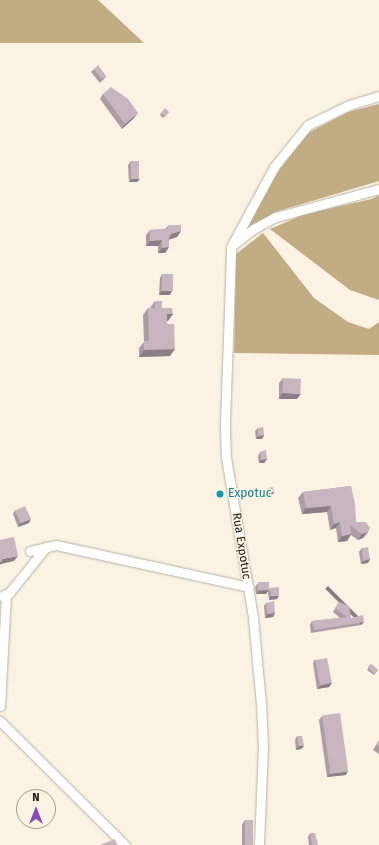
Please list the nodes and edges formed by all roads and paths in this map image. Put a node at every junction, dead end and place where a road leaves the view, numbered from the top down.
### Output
1 (379, 96) edge
2 (379, 188) edge
3 (231, 247) junction
4 (46, 547) junction
5 (30, 551) dead end
6 (248, 587) junction
7 (3, 596) edge
8 (0, 706) edge
9 (0, 721) edge
10 (125, 845) edge
11 (259, 845) edge

1 - 3 street
2 - 3 street
3 - 6 street, Rua Expotuc
4 - 5 street
4 - 6 street
4 - 7 street
6 - 11 street, Rua Expotuc
7 - 8 street
9 - 10 street

